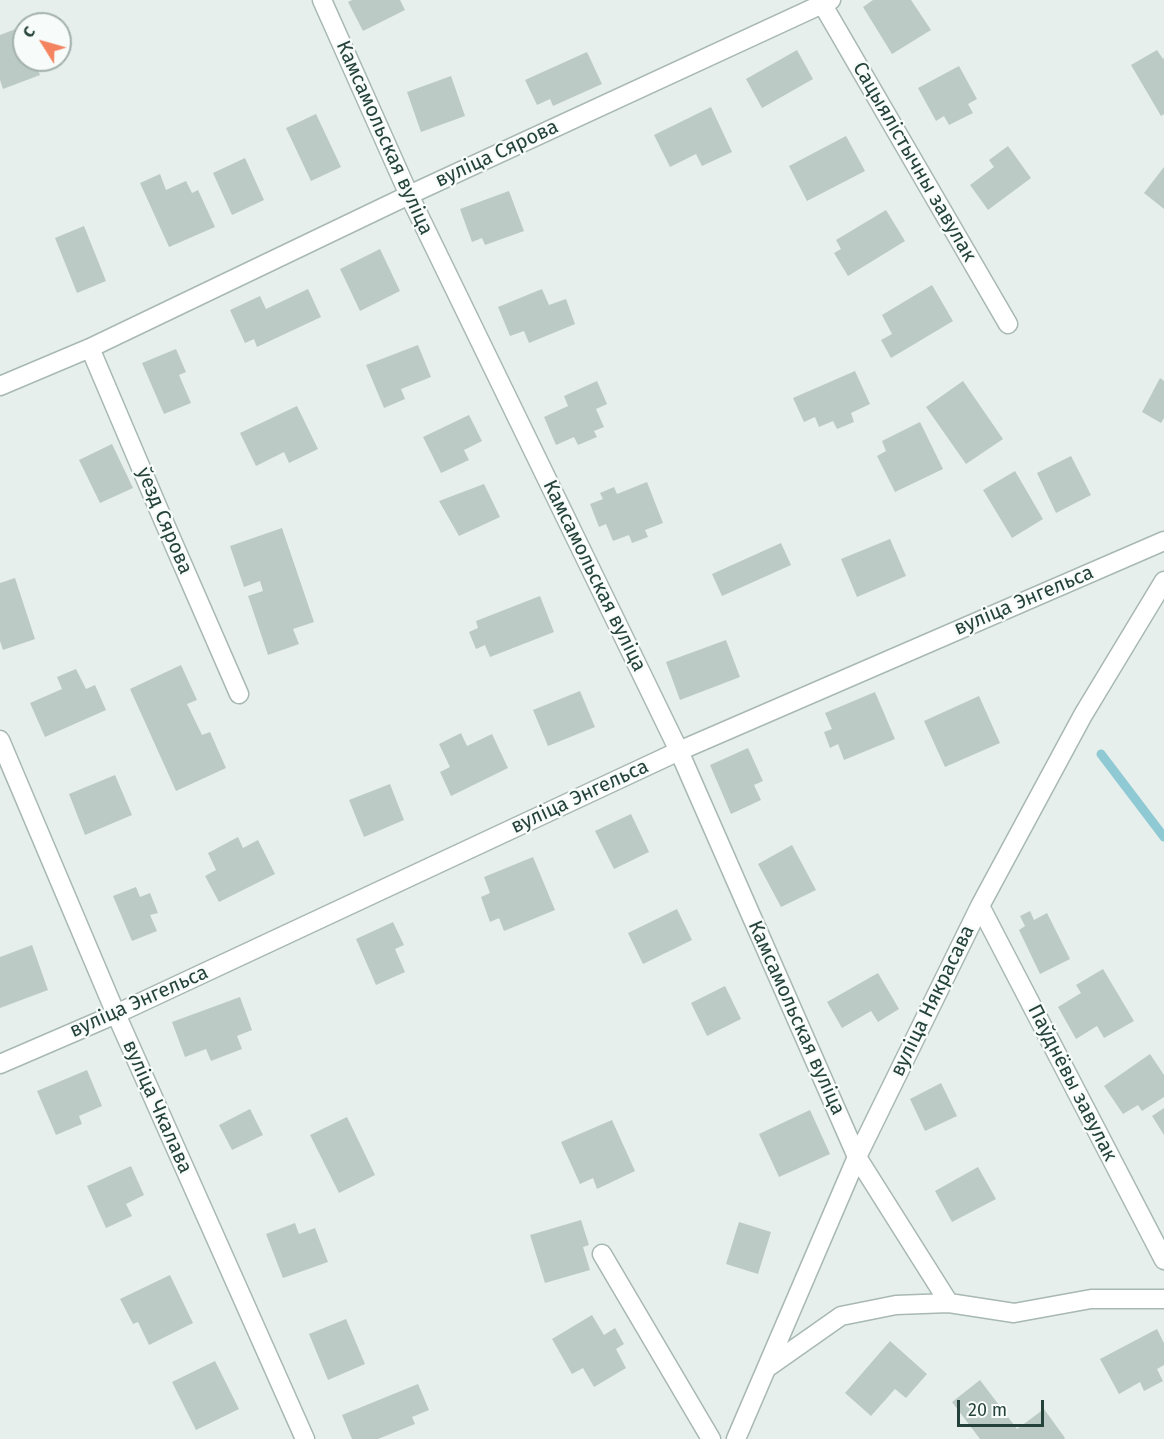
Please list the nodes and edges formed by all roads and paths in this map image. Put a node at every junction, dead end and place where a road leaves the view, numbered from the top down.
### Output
1 (322, 0) edge
2 (824, 2) edge
3 (409, 195) junction
4 (1008, 324) dead end
5 (90, 348) junction
6 (0, 386) edge
7 (1164, 541) edge
8 (1164, 580) edge
9 (239, 694) dead end
10 (0, 740) edge
11 (679, 751) junction
12 (980, 906) junction
13 (116, 1014) junction
14 (0, 1064) edge
15 (857, 1157) junction
16 (602, 1254) dead end
17 (1164, 1260) edge
18 (1164, 1299) edge
19 (949, 1303) junction
20 (766, 1369) junction
21 (305, 1439) edge
22 (711, 1439) edge
23 (736, 1439) edge

1 - 3 street, Камсамольская вуліца
2 - 3 street, вуліца Сярова
2 - 4 street, Сацыялістычны завулак
3 - 5 street, вуліца Сярова
3 - 11 street, Камсамольская вуліца
5 - 6 street, вуліца Сярова
5 - 9 street, ўезд Сярова
7 - 11 street, вуліца Энгельса
8 - 12 street, вуліца Някрасава
10 - 13 street, вуліца Чкалава
11 - 13 street, вуліца Энгельса
11 - 15 street, Камсамольская вуліца
12 - 15 street, вуліца Някрасава
12 - 17 street, Паўднёвы завулак
13 - 14 street, вуліца Энгельса
13 - 21 street, вуліца Чкалава
15 - 19 street, Камсамольская вуліца
15 - 20 street, вуліца Някрасава
16 - 22 street
18 - 19 street
19 - 20 street
20 - 23 street, вуліца Някрасава

